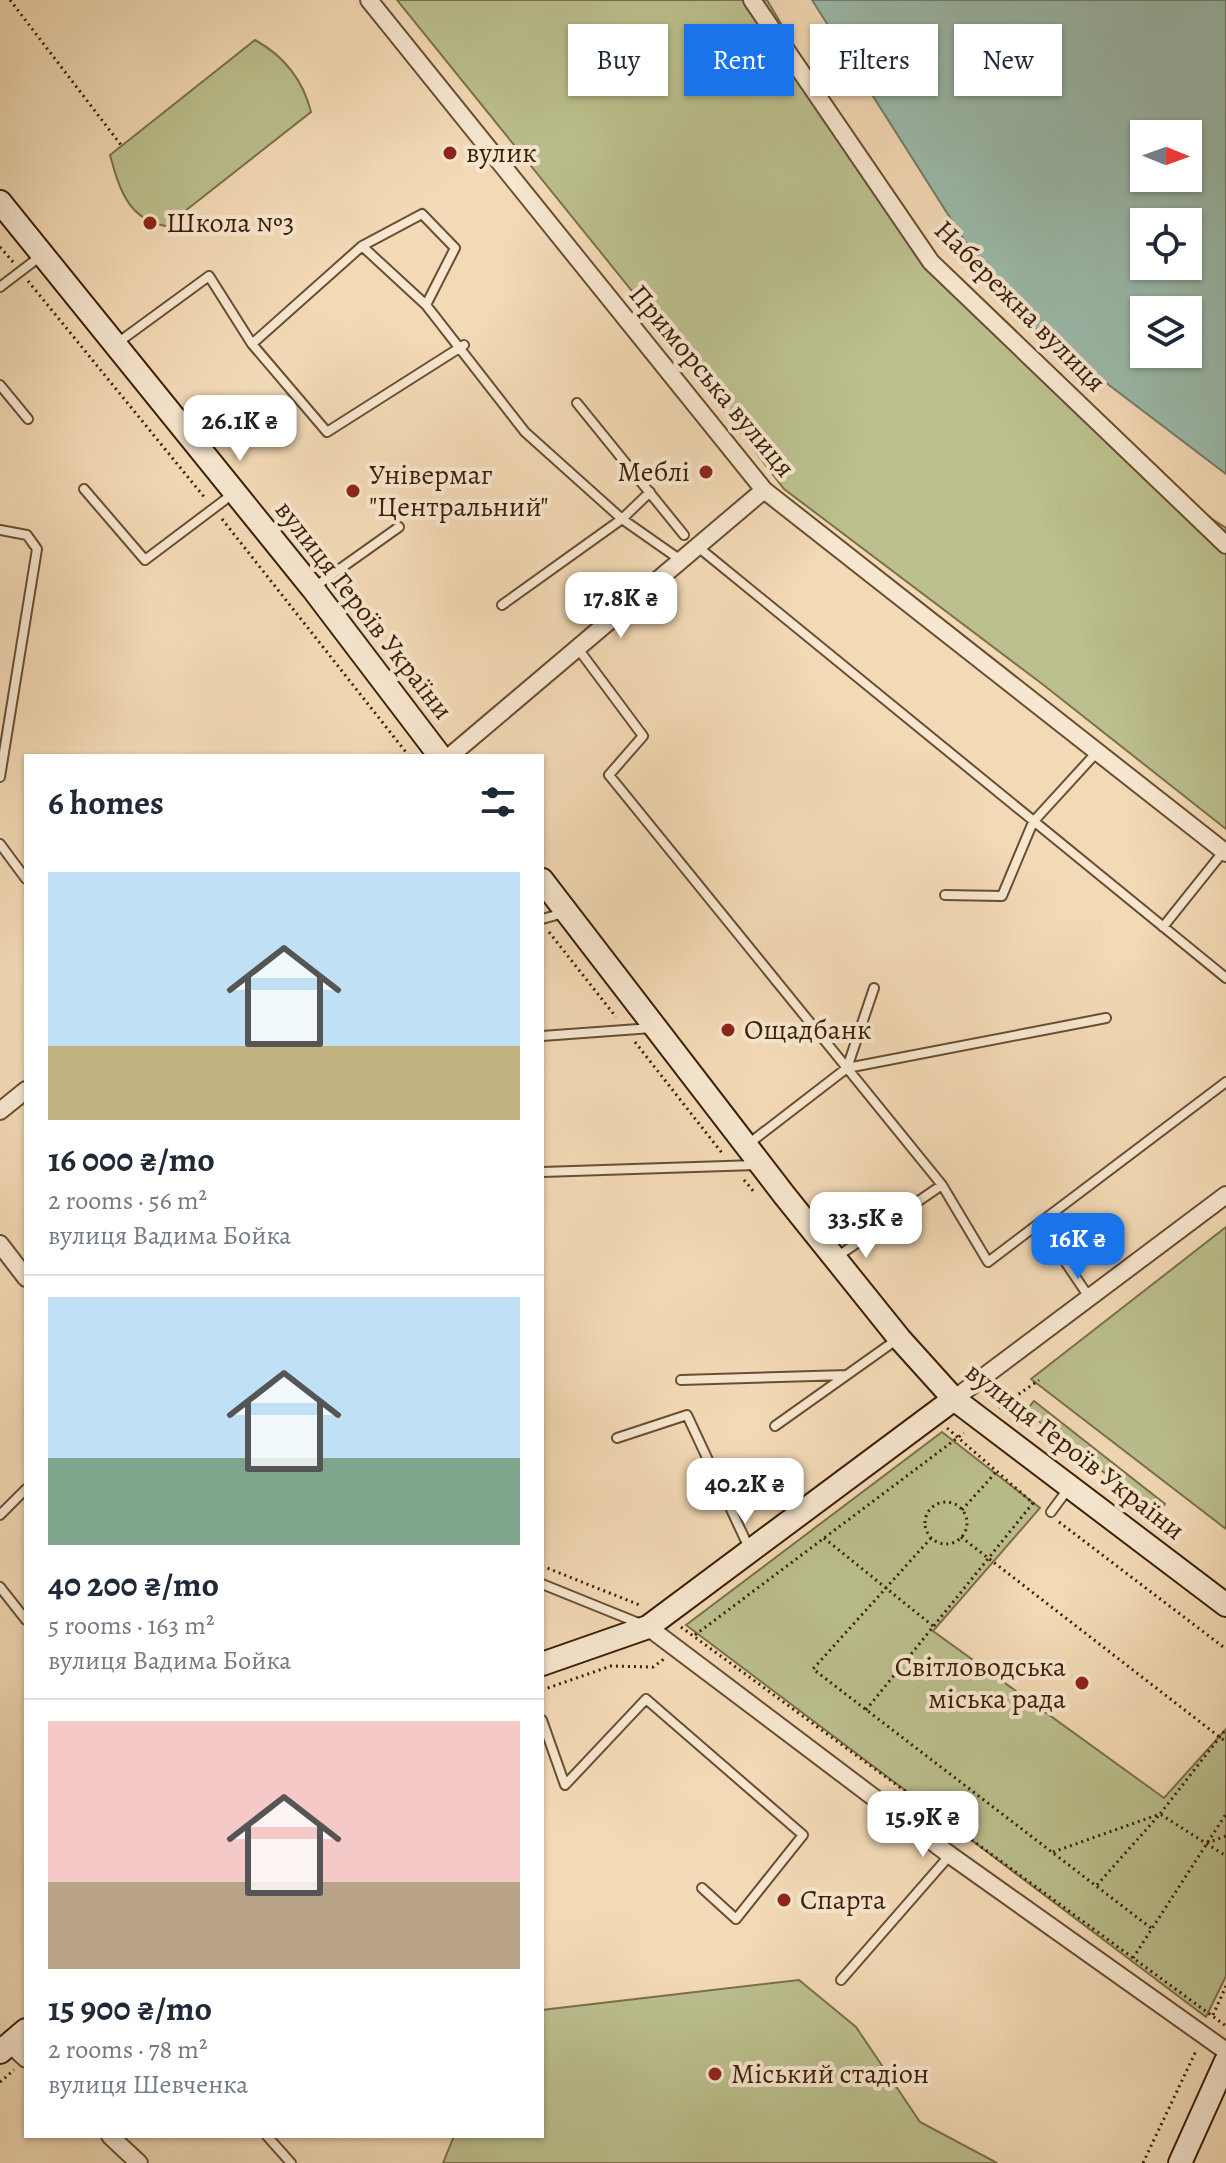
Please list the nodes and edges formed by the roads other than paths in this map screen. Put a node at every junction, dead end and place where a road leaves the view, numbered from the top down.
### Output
1 (369, 0) edge
2 (752, 0) edge
3 (0, 202) edge
4 (362, 246) junction
5 (43, 255) junction
6 (0, 287) edge
7 (426, 305) junction
8 (252, 344) junction
9 (115, 345) junction
10 (461, 347) junction
11 (0, 385) edge
12 (577, 403) dead end
13 (28, 419) dead end
14 (84, 489) dead end
15 (764, 490) junction
16 (650, 492) junction
17 (234, 493) junction
18 (622, 519) junction
19 (399, 527) dead end
20 (0, 530) edge
21 (690, 541) junction
22 (1226, 545) edge
23 (682, 561) junction
24 (313, 589) junction
25 (502, 605) dead end
26 (579, 650) junction
27 (1097, 751) junction
28 (438, 754) edge
29 (452, 754) edge
30 (0, 777) edge
31 (1033, 822) junction
32 (0, 844) edge
33 (1225, 852) edge
34 (24, 876) edge
35 (544, 882) edge
36 (945, 895) dead end
37 (569, 912) junction
38 (544, 918) edge
39 (1163, 927) junction
40 (1226, 978) edge
41 (874, 988) dead end
42 (1106, 1018) dead end
43 (657, 1028) junction
44 (544, 1036) edge
45 (847, 1068) junction
46 (1226, 1082) edge
47 (24, 1092) edge
48 (0, 1111) edge
49 (746, 1146) junction
50 (761, 1165) junction
51 (544, 1172) edge
52 (942, 1185) junction
53 (1226, 1195) edge
54 (1039, 1223) junction
55 (0, 1244) edge
56 (835, 1258) junction
57 (24, 1275) edge
58 (1089, 1297) junction
59 (899, 1338) junction
60 (847, 1375) junction
61 (681, 1380) dead end
62 (954, 1399) junction
63 (775, 1426) dead end
64 (617, 1438) dead end
65 (1071, 1485) junction
66 (24, 1491) edge
67 (1050, 1513) road end
68 (0, 1515) edge
69 (750, 1551) junction
70 (544, 1585) edge
71 (0, 1587) edge
72 (1226, 1605) edge
73 (24, 1617) edge
74 (656, 1621) junction
75 (544, 1663) edge
76 (544, 1726) edge
77 (950, 1855) junction
78 (702, 1888) dead end
79 (841, 1980) dead end
80 (1226, 2051) edge
81 (1226, 2061) edge
82 (112, 2138) edge
83 (269, 2138) edge
84 (139, 2163) edge
85 (291, 2163) edge
86 (1180, 2163) edge

1 - 15 street, Приморська вулиця
2 - 22 street, Набережна вулиця
3 - 5 main road, вулиця Героїв України
4 - 7 lane
4 - 7 lane
4 - 8 lane
5 - 6 lane
5 - 9 main road, вулиця Героїв України
7 - 10 lane
8 - 9 lane
8 - 10 lane
9 - 17 main road, вулиця Героїв України
10 - 18 lane
11 - 13 lane
12 - 16 lane
14 - 17 lane
15 - 21 street
15 - 27 street, Приморська вулиця
16 - 18 lane
16 - 21 lane
17 - 24 main road, вулиця Героїв України
18 - 23 lane
18 - 25 lane
19 - 24 lane
20 - 30 lane
21 - 23 street
21 - 31 lane
23 - 26 street
24 - 28 main road, вулиця Героїв України
26 - 29 street
26 - 45 lane
27 - 31 lane
27 - 33 street, Приморська вулиця
31 - 36 lane
31 - 39 lane
32 - 34 lane
33 - 39 lane
35 - 37 main road, вулиця Героїв України
37 - 38 lane
37 - 43 main road, вулиця Героїв України
39 - 40 lane
41 - 45 lane
42 - 45 lane
43 - 44 lane
43 - 49 main road, вулиця Героїв України
45 - 49 lane
45 - 52 lane
46 - 54 lane
47 - 48 street
49 - 50 main road, вулиця Героїв України
50 - 51 lane
50 - 56 main road, вулиця Героїв України
52 - 54 lane
52 - 56 lane
53 - 58 street
54 - 58 lane
55 - 57 street
56 - 59 main road, вулиця Героїв України
58 - 62 street
59 - 60 lane
59 - 62 main road, вулиця Героїв України
60 - 61 lane
60 - 63 lane
62 - 65 main road, вулиця Героїв України
62 - 69 main road
64 - 69 lane
65 - 67 lane
65 - 72 main road, вулиця Героїв України
66 - 68 lane
69 - 74 main road
70 - 74 lane
71 - 73 lane
74 - 75 main road
74 - 77 street
76 - 78 lane
77 - 79 lane
77 - 80 street
81 - 86 main road
82 - 84 street
83 - 85 lane

